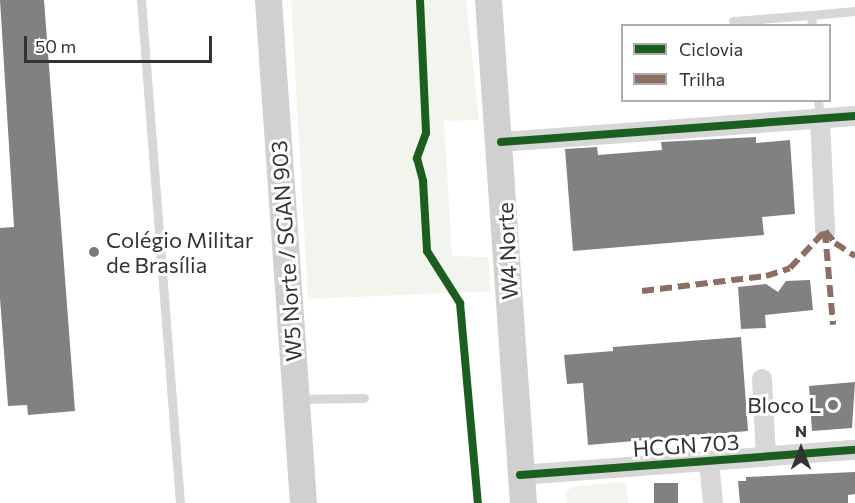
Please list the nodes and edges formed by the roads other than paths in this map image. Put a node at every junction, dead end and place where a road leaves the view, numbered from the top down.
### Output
1 (141, 0) edge
2 (268, 0) edge
3 (488, 0) edge
4 (855, 11) edge
5 (811, 20) edge
6 (733, 21) dead end
7 (819, 110) edge
8 (855, 116) edge
9 (501, 142) junction
10 (825, 231) dead end
11 (762, 379) dead end
12 (364, 398) dead end
13 (297, 399) junction
14 (855, 450) edge
15 (766, 457) junction
16 (709, 462) junction
17 (520, 475) junction
18 (180, 503) edge
19 (303, 503) edge
20 (522, 503) edge
21 (713, 503) edge

1 - 18 lane
2 - 13 main road, W5 Norte / SGAN 903
3 - 9 main road, W4 Norte
4 - 5 lane
5 - 6 lane
7 - 8 street
7 - 9 street
7 - 10 street
9 - 17 main road, W4 Norte
11 - 15 street, HCGN 703
12 - 13 lane
13 - 19 main road, W5 Norte / SGAN 903
14 - 15 street, HCGN 703
15 - 16 street, HCGN 703
16 - 17 street, HCGN 703
16 - 21 street, HCGN 703
17 - 20 main road, W4 Norte

